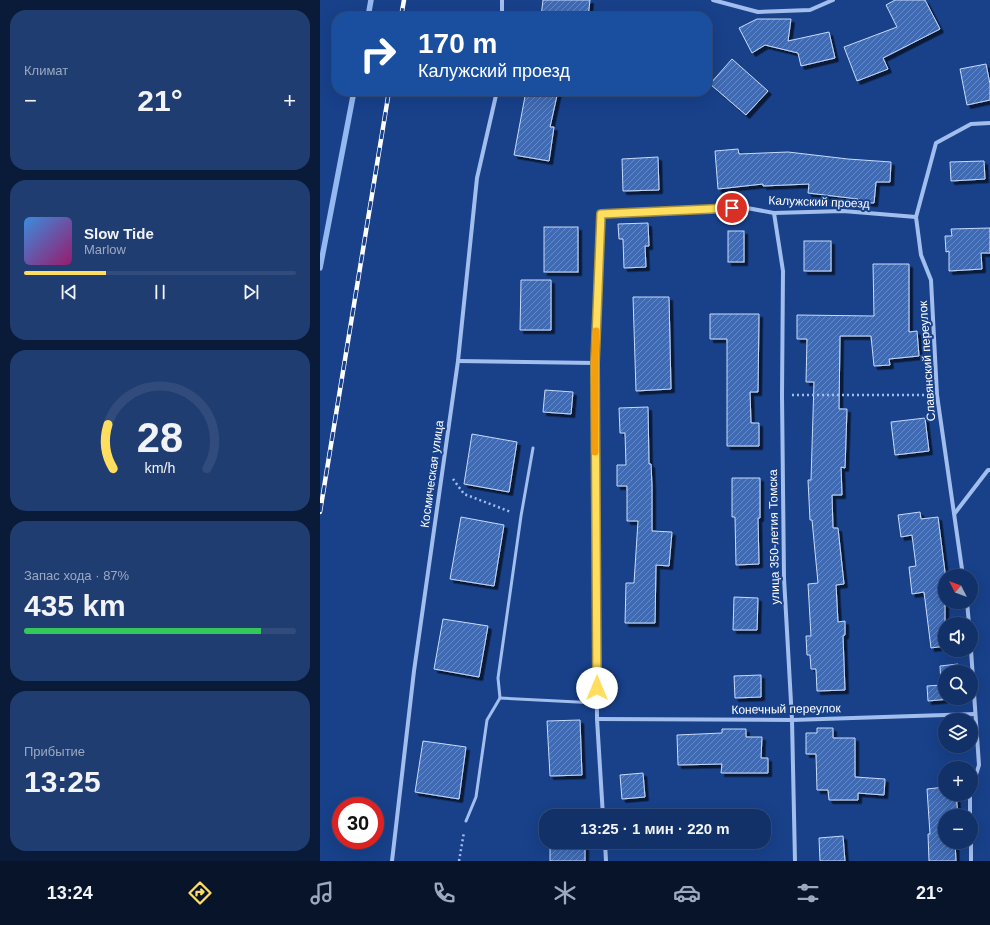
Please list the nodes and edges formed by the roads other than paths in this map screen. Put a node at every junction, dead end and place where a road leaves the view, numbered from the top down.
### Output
1 (502, 0) edge
2 (713, 0) edge
3 (833, 0) edge
4 (502, 12) edge
5 (496, 96) edge
6 (990, 123) edge
7 (774, 213) junction
8 (916, 217) junction
9 (458, 361) junction
10 (595, 363) junction
11 (533, 448) dead end
12 (989, 469) edge
13 (955, 513) junction
14 (963, 569) edge
15 (971, 657) edge
16 (500, 698) junction
17 (597, 703) junction
18 (975, 713) edge
19 (938, 715) edge
20 (597, 719) junction
21 (792, 720) junction
22 (978, 752) edge
23 (978, 768) edge
24 (603, 809) edge
25 (466, 821) road end
26 (605, 849) edge
27 (971, 849) edge
28 (392, 861) edge
29 (606, 861) edge
30 (795, 861) edge
31 (971, 861) edge

1 - 4 street
2 - 3 street
5 - 9 street, Космическая улица
6 - 8 street
7 - 8 street, Калужский проезд
7 - 10 street, Калужский проезд
7 - 21 street, улица 350-летия Томска
8 - 13 street, Славянский переулок
9 - 10 street
9 - 28 street, Космическая улица
10 - 17 street
11 - 16 lane
12 - 13 street
13 - 14 street, Славянский переулок
15 - 18 street
16 - 17 lane
16 - 25 lane
17 - 20 street
19 - 21 street, Конечный переулок
20 - 21 street, Конечный переулок
20 - 24 street
21 - 30 street, улица 350-летия Томска
22 - 23 street
26 - 29 street
27 - 31 street

